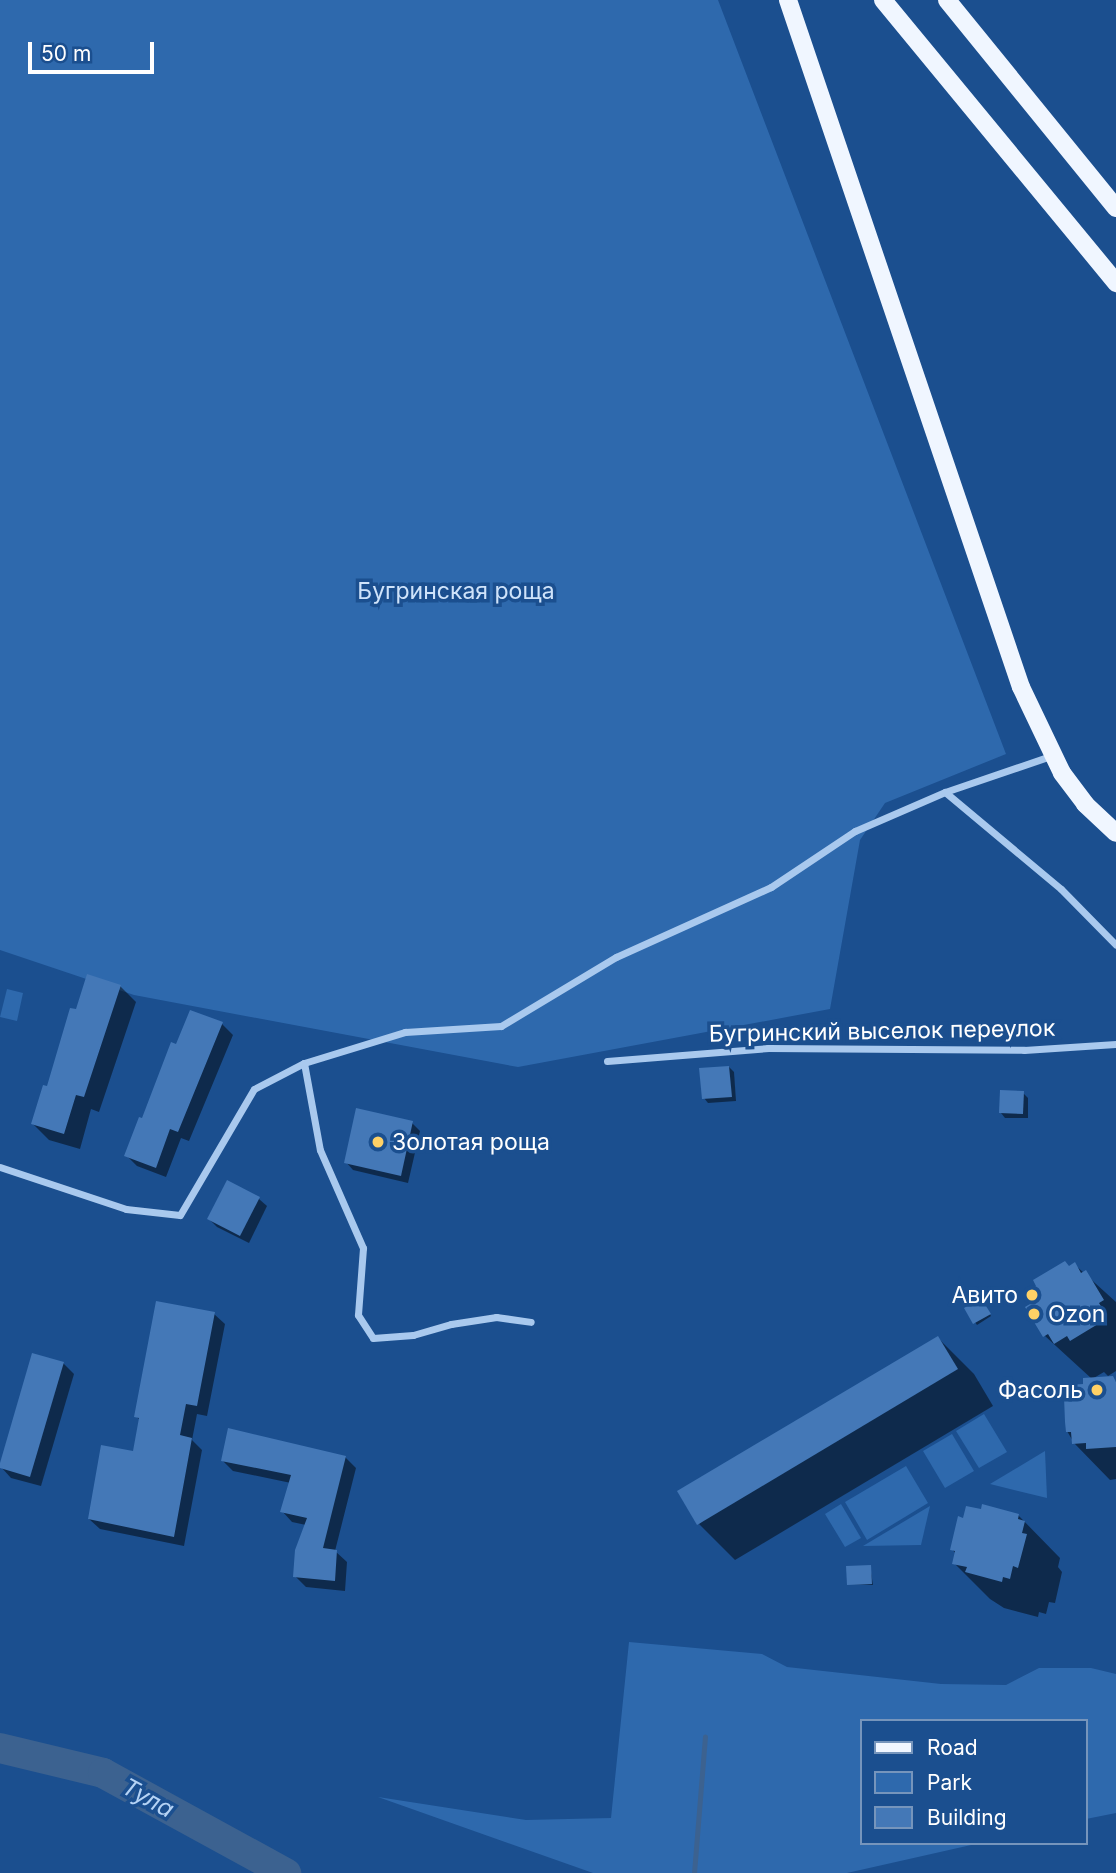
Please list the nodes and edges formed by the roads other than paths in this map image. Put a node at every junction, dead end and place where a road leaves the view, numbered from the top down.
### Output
1 (788, 0) edge
2 (883, 0) edge
3 (947, 0) edge
4 (1116, 208) edge
5 (1116, 284) edge
6 (1051, 756) junction
7 (944, 792) junction
8 (1116, 833) edge
9 (1116, 945) edge
10 (1116, 1044) edge
11 (607, 1061) dead end
12 (304, 1063) junction
13 (0, 1167) edge
14 (531, 1322) dead end

1 - 6 main road
2 - 5 main road
3 - 4 main road
6 - 7 street
6 - 8 main road
7 - 9 street
7 - 12 street
10 - 11 street, Бугринский выселок переулок
12 - 13 street
12 - 14 street

